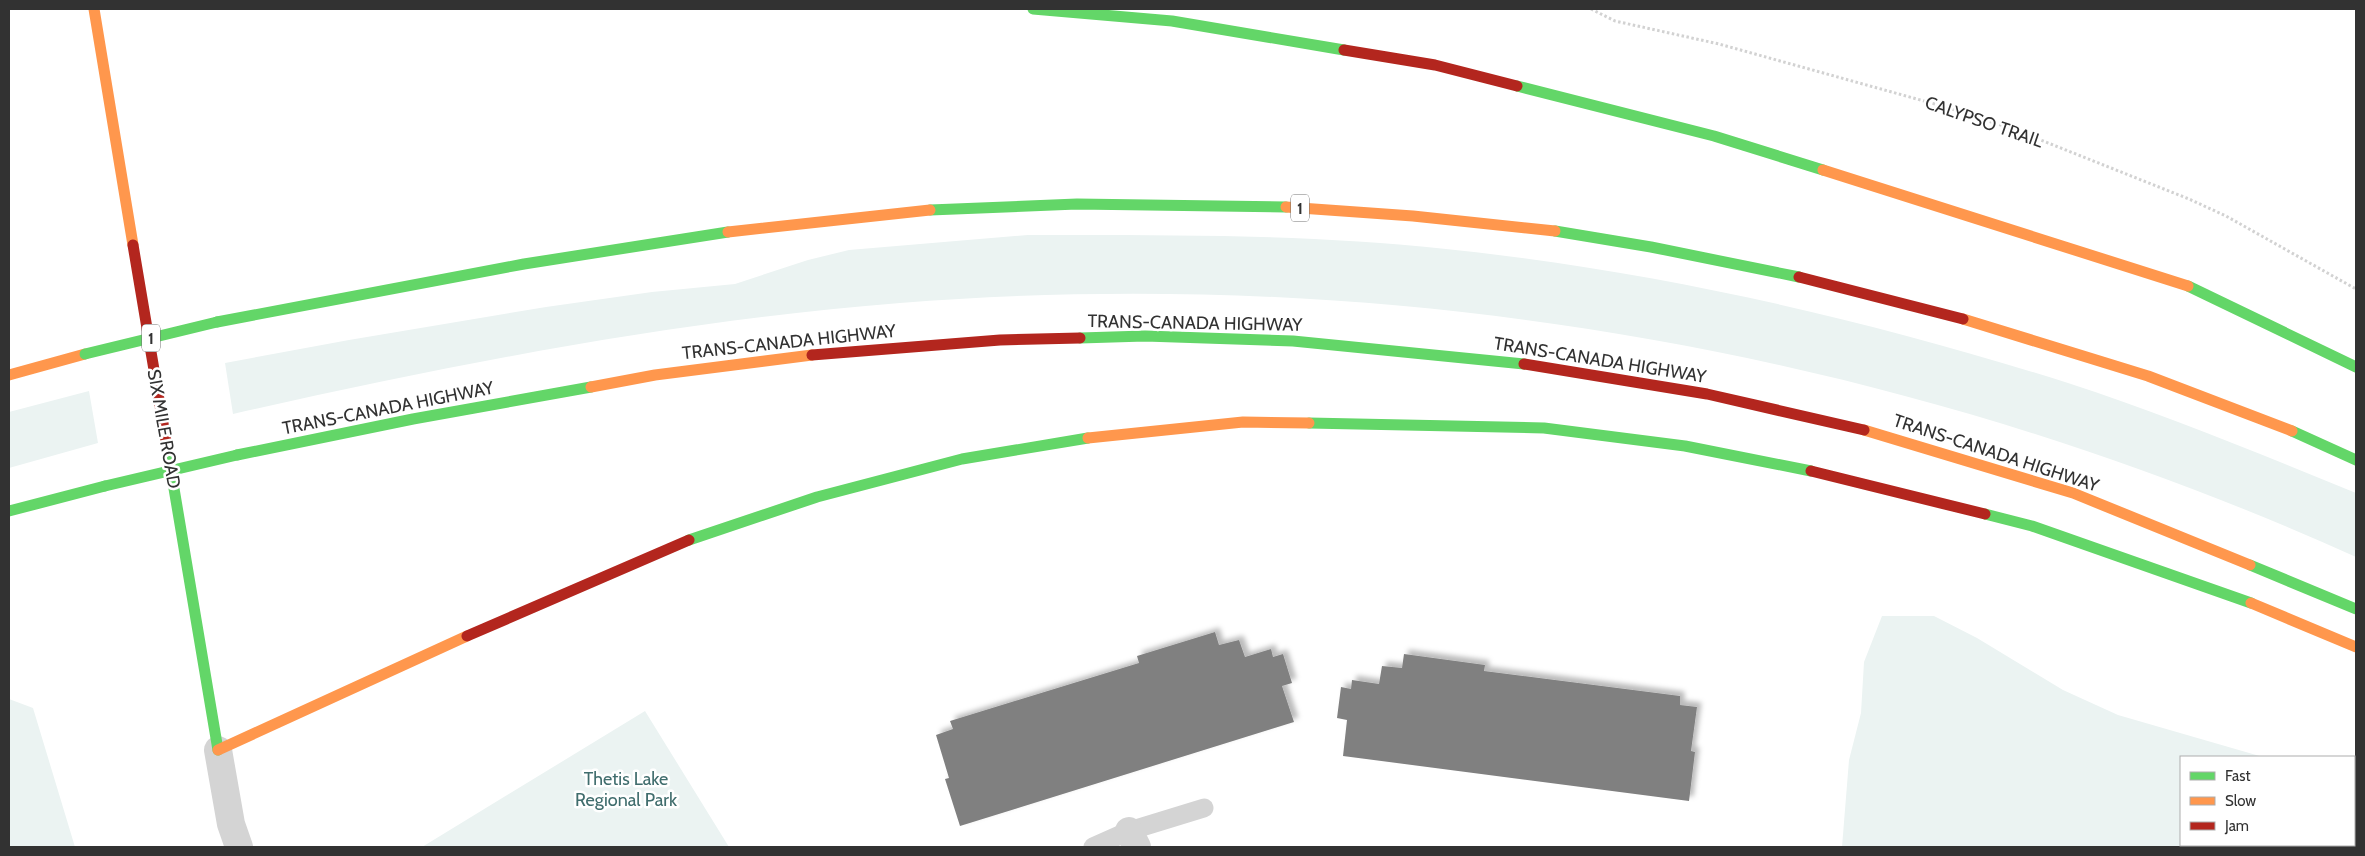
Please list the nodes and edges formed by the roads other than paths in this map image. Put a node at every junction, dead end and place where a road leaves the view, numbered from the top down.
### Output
1 (94, 9) edge
2 (1033, 9) edge
3 (2356, 367) edge
4 (9, 375) edge
5 (2356, 460) edge
6 (9, 511) edge
7 (2356, 609) edge
8 (2356, 647) edge
9 (218, 750) junction
10 (1204, 808) dead end
11 (1133, 839) edge
12 (239, 847) edge
13 (1093, 847) edge

1 - 9 main road, SIX MILE ROAD
2 - 3 main road
4 - 5 main road, 1, bridge
6 - 7 main road, TRANS-CANADA HIGHWAY, bridge
8 - 9 main road
9 - 12 street, SIX MILE ROAD
10 - 11 lane
11 - 13 lane

